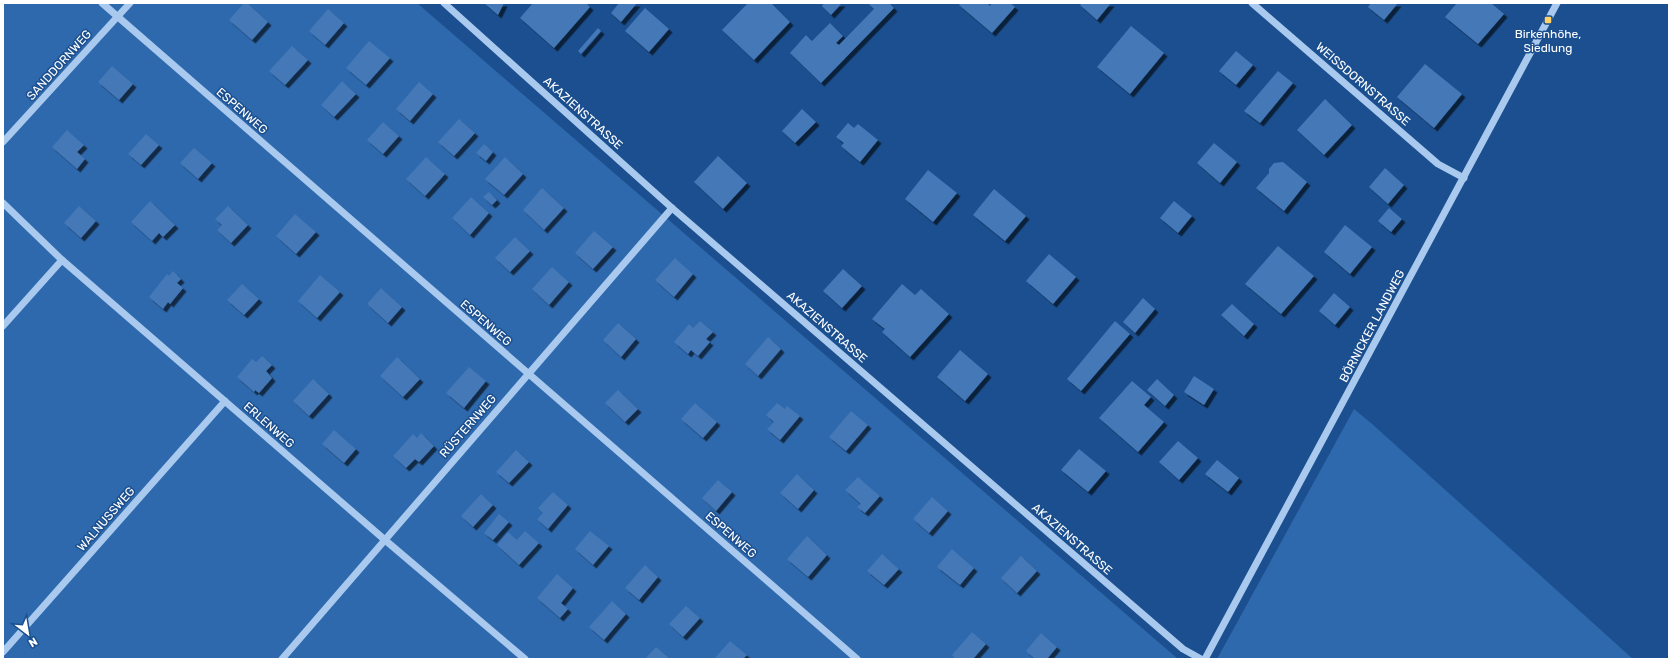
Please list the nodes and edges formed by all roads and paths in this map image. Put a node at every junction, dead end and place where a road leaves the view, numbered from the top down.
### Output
1 (102, 3) edge
2 (130, 3) edge
3 (444, 3) edge
4 (1252, 3) edge
5 (1557, 3) edge
6 (118, 17) junction
7 (3, 142) edge
8 (1464, 178) junction
9 (3, 203) edge
10 (672, 208) junction
11 (62, 260) junction
12 (3, 326) edge
13 (528, 374) junction
14 (225, 401) junction
15 (385, 540) junction
16 (3, 652) edge
17 (282, 659) edge
18 (525, 659) edge
19 (857, 659) edge
20 (1201, 659) edge
21 (1205, 659) edge

1 - 6 street, ESPENWEG
2 - 6 street, SANDDORNWEG
3 - 10 street, AKAZIENSTRASSE
4 - 8 street, WEISSDORNSTRASSE
5 - 8 street, BÖRNICKER LANDWEG
6 - 7 street, SANDDORNWEG
6 - 13 street, ESPENWEG
8 - 21 street, BÖRNICKER LANDWEG
9 - 11 street, ERLENWEG
10 - 13 street, RÜSTERNWEG
10 - 20 street, AKAZIENSTRASSE
11 - 12 street
11 - 14 street, ERLENWEG
13 - 15 street, RÜSTERNWEG
13 - 19 street, ESPENWEG
14 - 15 street, ERLENWEG
14 - 16 street, WALNUSSWEG
15 - 17 street, RÜSTERNWEG
15 - 18 street, ERLENWEG

